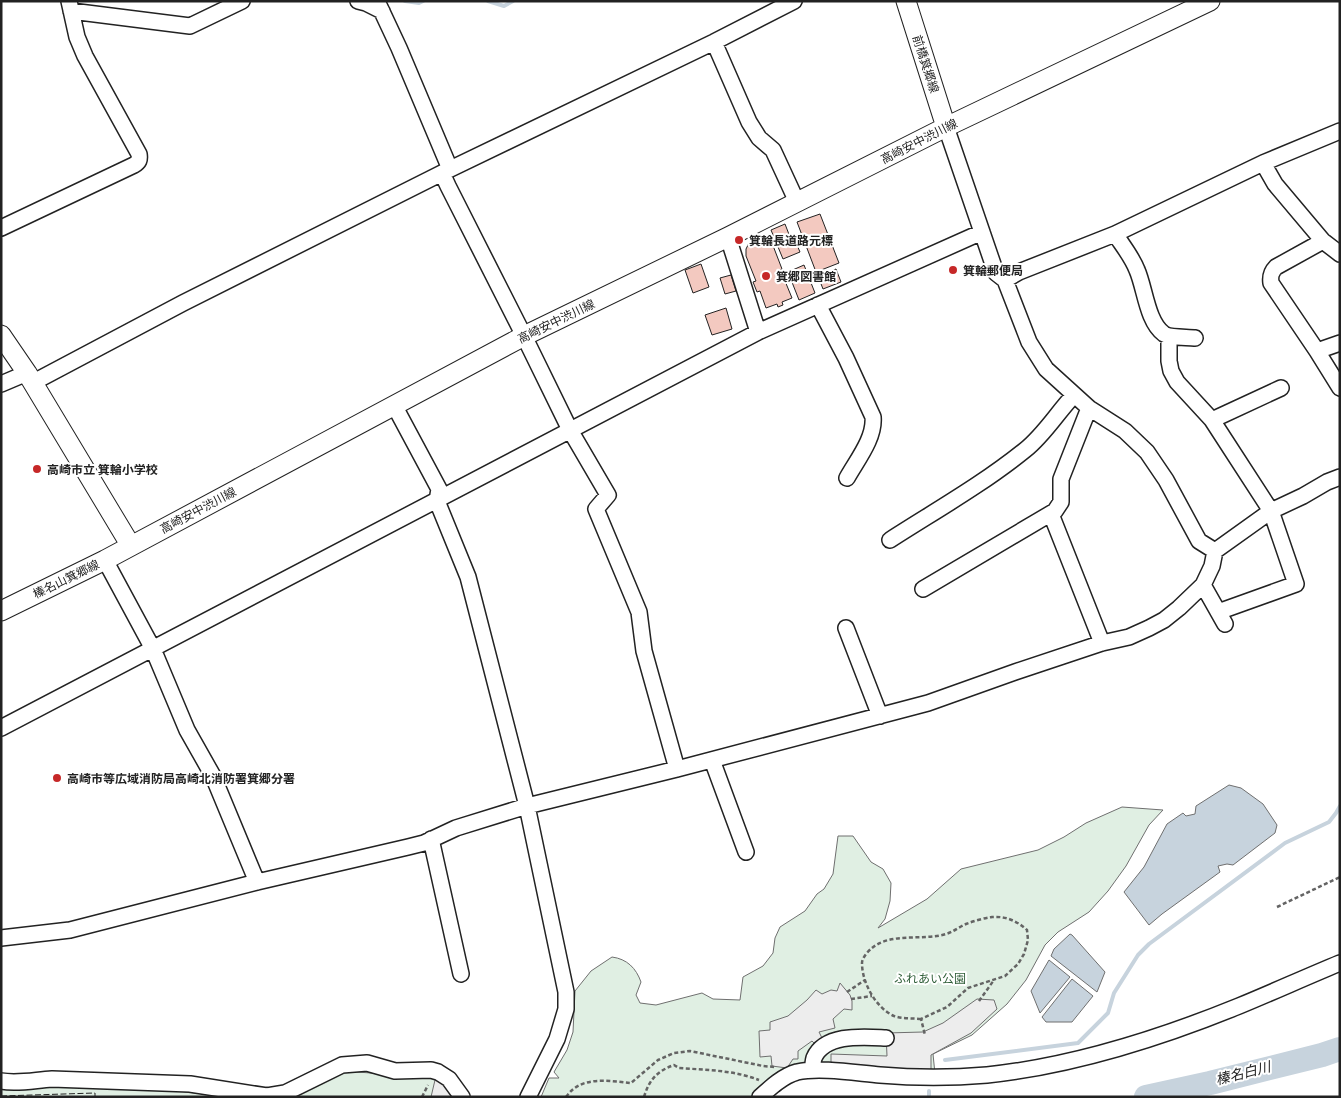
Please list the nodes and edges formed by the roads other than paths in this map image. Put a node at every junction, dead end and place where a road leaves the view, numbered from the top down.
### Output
1 (242, 1) edge
2 (358, 1) edge
3 (794, 1) edge
4 (906, 1) edge
5 (1210, 1) edge
6 (70, 6) edge
7 (379, 6) edge
8 (714, 42) junction
9 (946, 127) junction
10 (1340, 131) edge
11 (1263, 164) junction
12 (446, 171) junction
13 (797, 202) junction
14 (1, 228) edge
15 (982, 232) junction
16 (1115, 234) junction
17 (728, 237) junction
18 (1333, 244) edge
19 (1006, 280) junction
20 (818, 304) junction
21 (758, 332) junction
22 (1, 336) edge
23 (524, 336) junction
24 (1169, 336) junction
25 (1195, 338) dead end
26 (1340, 343) edge
27 (1317, 351) junction
28 (29, 378) junction
29 (1, 384) edge
30 (1281, 388) dead end
31 (1340, 388) edge
32 (1074, 395) junction
33 (394, 405) junction
34 (1089, 408) junction
35 (1212, 420) junction
36 (570, 430) junction
37 (1340, 477) edge
38 (847, 478) dead end
39 (437, 501) junction
40 (1271, 511) junction
41 (1050, 514) junction
42 (890, 540) dead end
43 (131, 546) junction
44 (1215, 551) junction
45 (105, 560) junction
46 (1203, 585) junction
47 (923, 589) dead end
48 (1, 611) edge
49 (846, 628) dead end
50 (1102, 643) junction
51 (153, 649) junction
52 (880, 716) junction
53 (1, 728) edge
54 (712, 760) junction
55 (677, 769) junction
56 (527, 806) junction
57 (431, 839) junction
58 (746, 852) dead end
59 (257, 882) junction
60 (1, 938) edge
61 (1340, 963) edge
62 (461, 974) dead end
63 (886, 1038) dead end
64 (812, 1070) junction
65 (1, 1082) edge
66 (276, 1096) edge
67 (462, 1097) edge
68 (528, 1097) edge
69 (760, 1097) edge

1 - 6 street
2 - 7 street
3 - 8 street
4 - 9 main road, 前橋箕郷線
5 - 9 main road, 高崎安中渋川線
6 - 14 street
7 - 12 street
8 - 12 street
8 - 13 street
9 - 13 main road, 高崎安中渋川線
9 - 15 street
10 - 11 street
11 - 16 street
11 - 18 street
12 - 23 street
12 - 28 street
13 - 17 main road, 高崎安中渋川線
15 - 19 street
15 - 20 street
16 - 19 street
16 - 24 street
17 - 21 street
17 - 23 main road, 高崎安中渋川線
18 - 27 street
19 - 32 street
20 - 21 street
20 - 38 street
21 - 36 street
22 - 28 main road
23 - 33 main road, 高崎安中渋川線
23 - 36 street
24 - 25 street
24 - 35 street
26 - 27 street
27 - 31 street
28 - 29 street
28 - 43 main road
30 - 35 street
32 - 34 street
32 - 42 street
33 - 39 street
33 - 43 main road, 高崎安中渋川線
34 - 41 street
34 - 44 street
35 - 40 street
36 - 39 street
36 - 55 street
37 - 40 street
39 - 51 street
39 - 56 street
40 - 44 street
40 - 46 street
41 - 47 street
41 - 50 street
43 - 45 main road, 榛名山箕郷線
44 - 46 street
45 - 48 main road, 榛名山箕郷線
45 - 51 street
46 - 50 street
49 - 52 street
50 - 52 street
51 - 53 street
51 - 59 street
52 - 54 street
54 - 55 street
54 - 58 street
55 - 56 street
56 - 57 street
56 - 68 street
57 - 59 street
57 - 62 street
59 - 60 street
61 - 64 street
63 - 64 street
64 - 69 street
65 - 66 street
66 - 67 street

